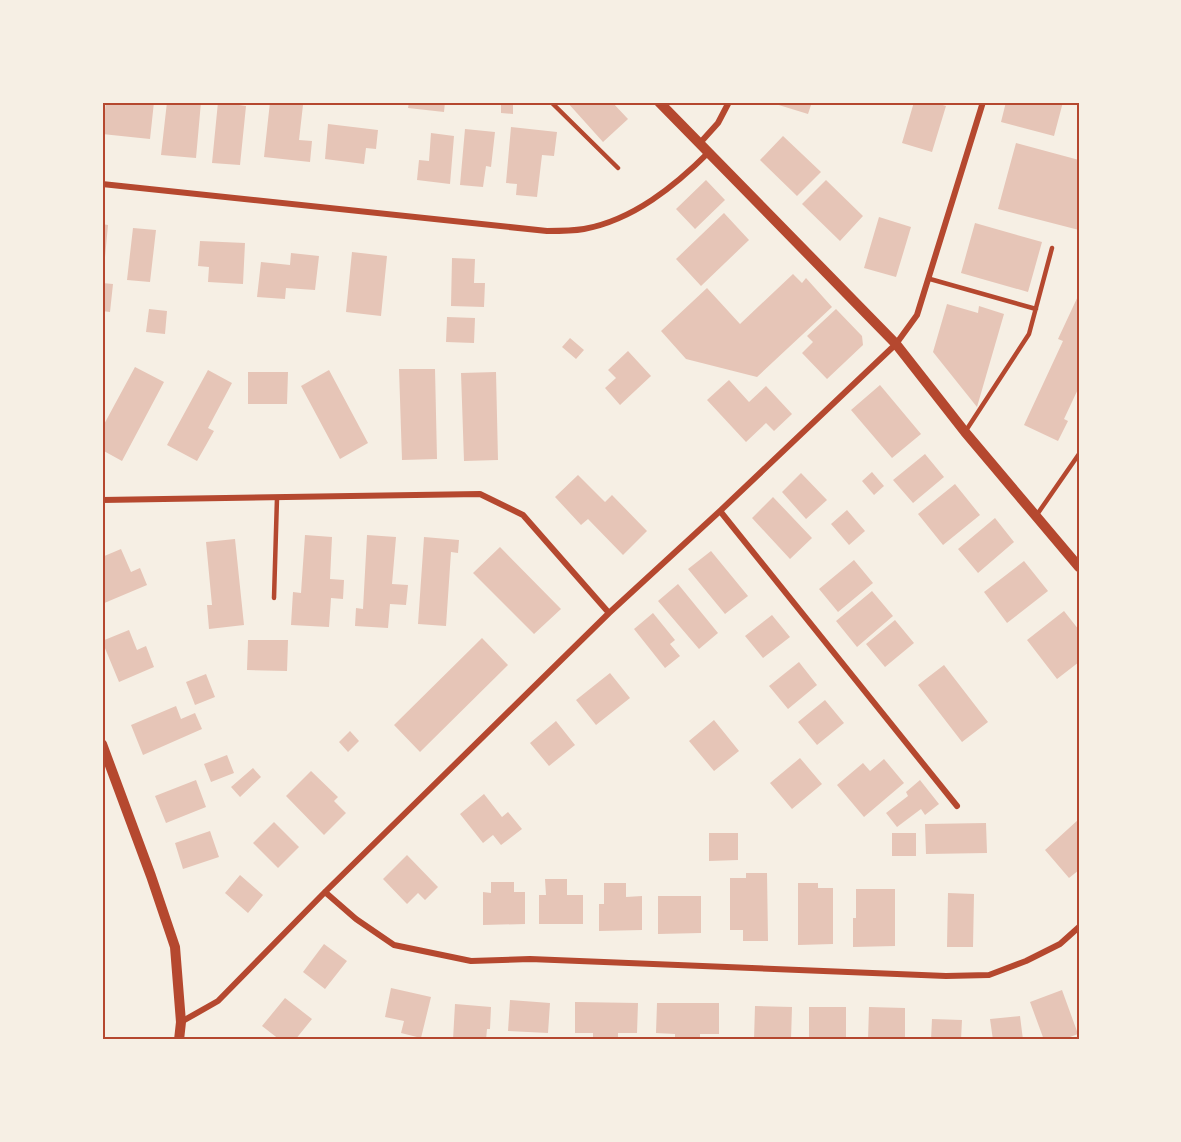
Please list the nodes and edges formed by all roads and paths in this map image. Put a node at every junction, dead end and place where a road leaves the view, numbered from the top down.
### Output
1 (551, 102) edge
2 (659, 102) edge
3 (729, 102) edge
4 (983, 102) edge
5 (700, 143) junction
6 (709, 152) junction
7 (618, 168) dead end
8 (102, 184) edge
9 (1052, 248) dead end
10 (930, 279) junction
11 (1036, 309) junction
12 (896, 344) junction
13 (965, 432) junction
14 (1079, 454) edge
15 (277, 498) junction
16 (102, 500) edge
17 (720, 511) junction
18 (1035, 516) junction
19 (1079, 567) edge
20 (274, 598) dead end
21 (609, 614) junction
22 (102, 744) edge
23 (957, 806) dead end
24 (325, 892) junction
25 (1079, 927) edge
26 (181, 1022) junction
27 (179, 1040) edge

1 - 7 lane
2 - 5 street
3 - 5 street
4 - 10 street
5 - 6 street
6 - 8 street
6 - 12 street
9 - 11 lane
10 - 11 lane
10 - 12 street
11 - 13 lane
12 - 13 street
12 - 17 street
13 - 18 street
14 - 18 lane
15 - 16 street
15 - 20 lane
15 - 21 street
17 - 21 street
17 - 23 street
18 - 19 street
21 - 24 street
22 - 26 street
24 - 25 street
24 - 26 street
26 - 27 street

